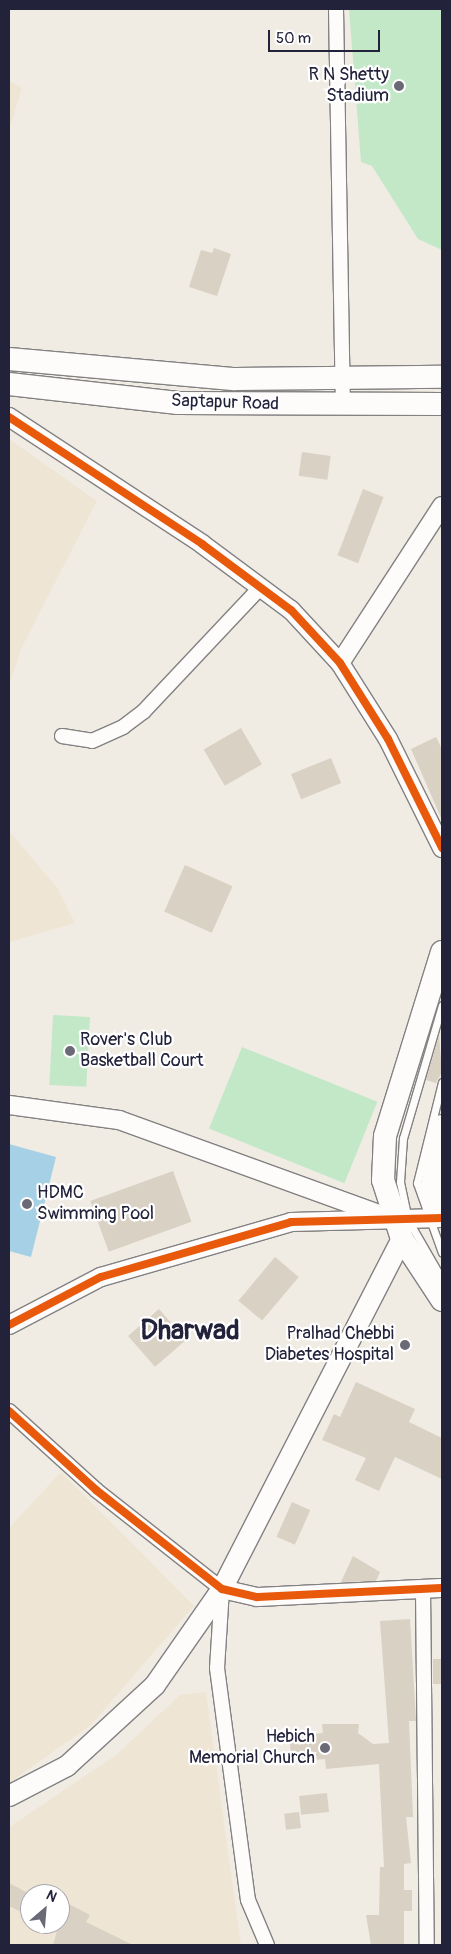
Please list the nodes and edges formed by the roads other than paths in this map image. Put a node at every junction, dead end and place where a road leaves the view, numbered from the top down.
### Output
1 (336, 9) edge
2 (9, 359) edge
3 (442, 377) edge
4 (344, 379) junction
5 (9, 384) edge
6 (442, 404) edge
7 (343, 406) junction
8 (9, 417) edge
9 (442, 506) edge
10 (259, 589) junction
11 (340, 663) junction
12 (62, 736) dead end
13 (442, 848) edge
14 (442, 952) edge
15 (442, 1005) edge
16 (442, 1082) edge
17 (9, 1105) edge
18 (442, 1126) edge
19 (437, 1217) edge
20 (401, 1226) junction
21 (442, 1253) edge
22 (442, 1279) edge
23 (442, 1300) edge
24 (9, 1325) edge
25 (11, 1408) edge
26 (422, 1588) junction
27 (442, 1588) edge
28 (222, 1589) junction
29 (9, 1796) edge
30 (267, 1945) edge
31 (427, 1945) edge

1 - 4 street
2 - 4 main road, Saptapur Road
3 - 4 main road, Saptapur Road
4 - 7 street
5 - 7 main road, Saptapur Road
6 - 7 main road, Saptapur Road
8 - 10 street
9 - 11 street
10 - 11 street
10 - 12 street
11 - 13 street
14 - 20 main road
15 - 20 lane
16 - 19 lane
17 - 20 street
18 - 19 main road
19 - 20 street
19 - 21 lane
20 - 22 lane
20 - 23 main road
20 - 24 street
20 - 28 main road
25 - 28 street
26 - 27 street
26 - 28 street
26 - 31 street
28 - 29 main road
28 - 30 street

